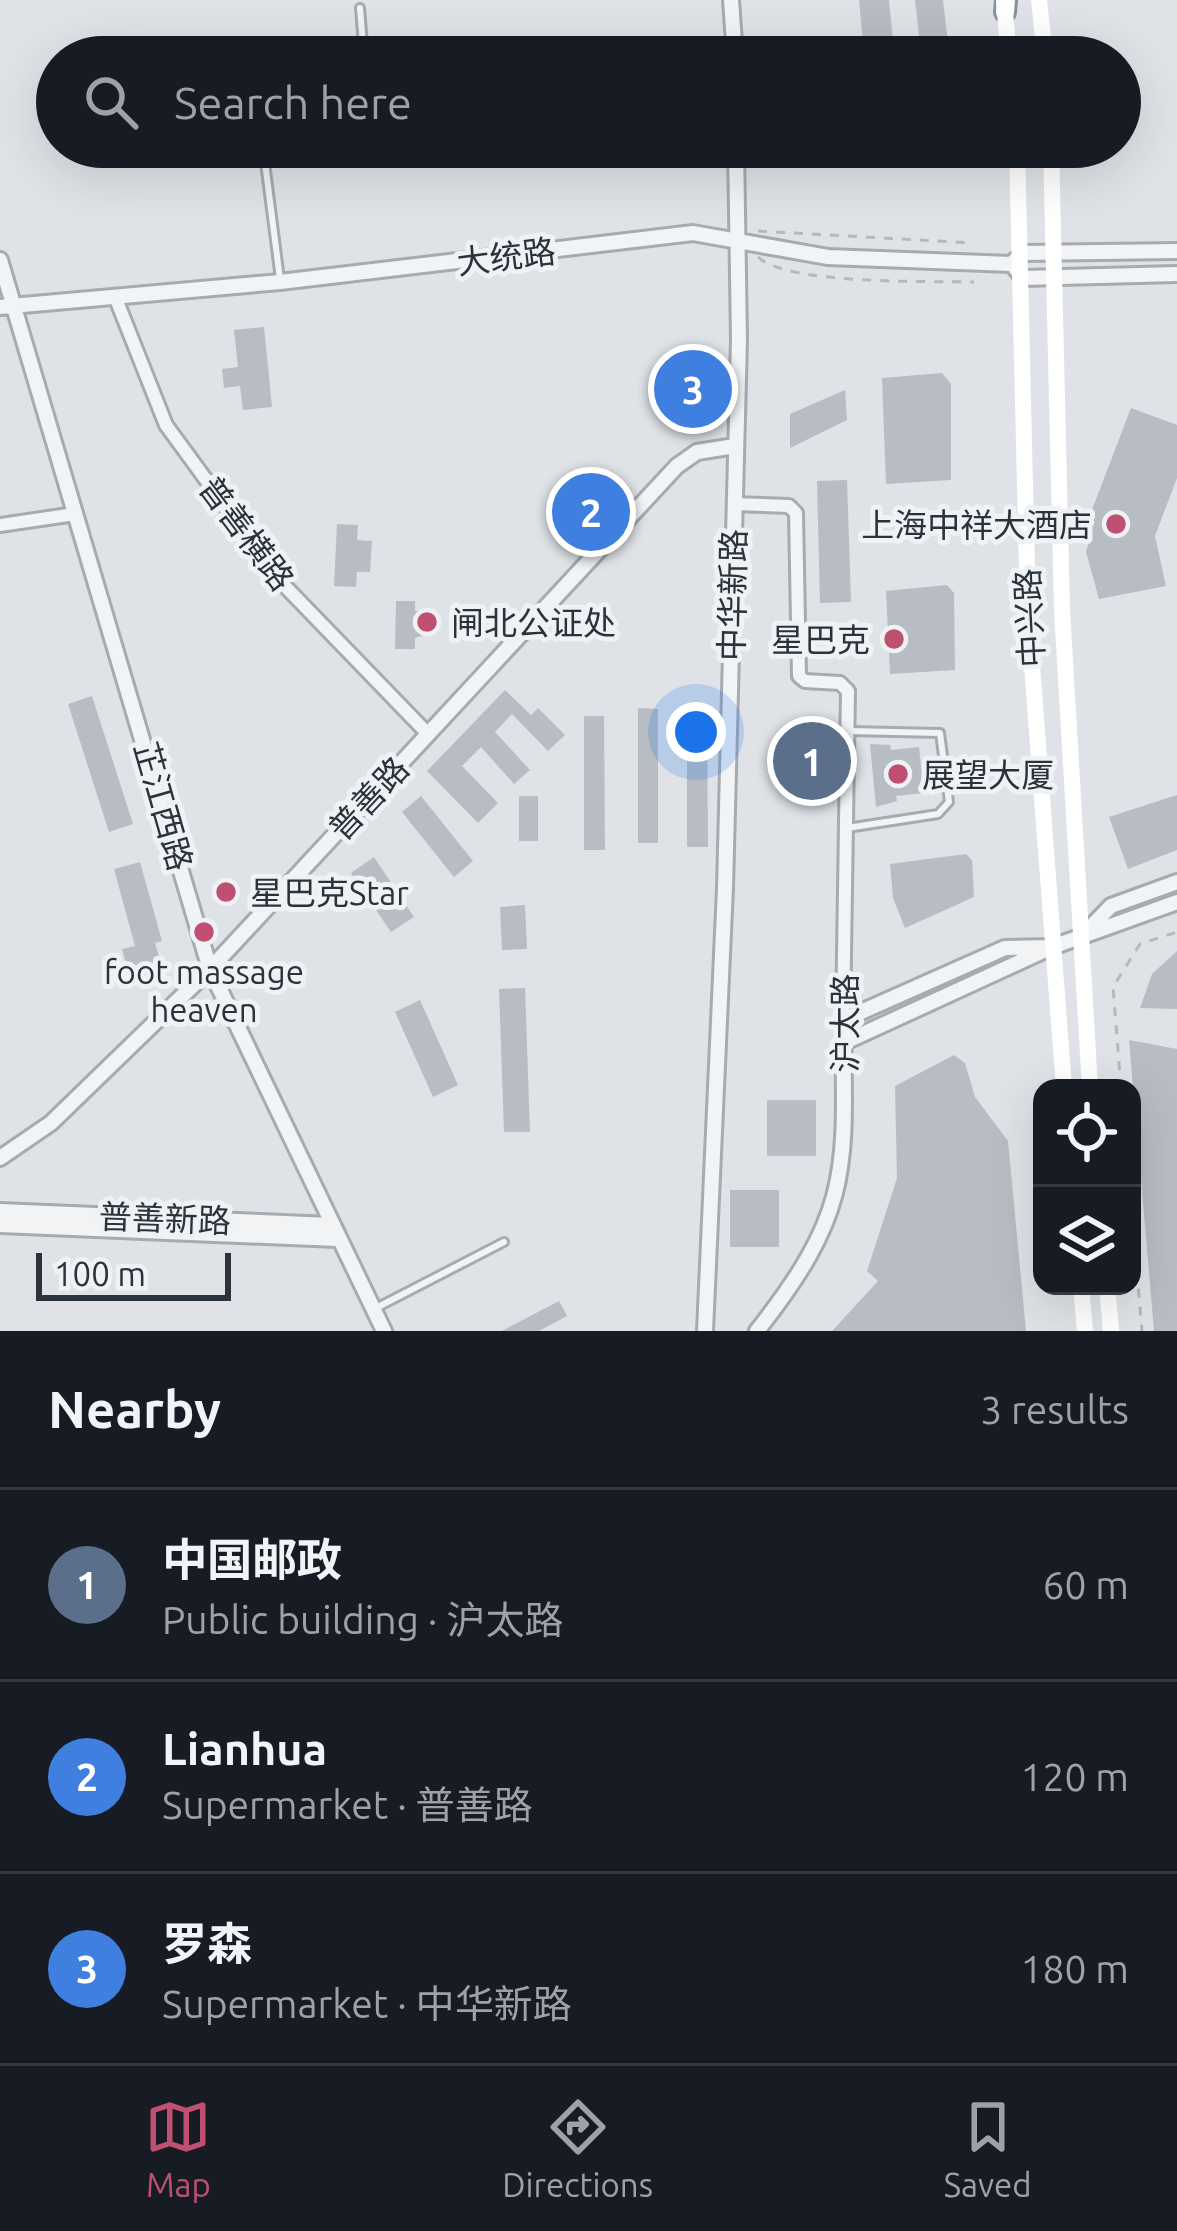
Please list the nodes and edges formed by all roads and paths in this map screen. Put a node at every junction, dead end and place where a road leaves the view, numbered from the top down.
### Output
1 (731, 0) edge
2 (1040, 0) edge
3 (1005, 4) edge
4 (360, 8) dead end
5 (362, 36) edge
6 (734, 36) edge
7 (1007, 36) edge
8 (1043, 36) edge
9 (266, 168) edge
10 (737, 168) edge
11 (1017, 168) edge
12 (1052, 168) edge
13 (791, 232) dead end
14 (740, 240) junction
15 (974, 243) dead end
16 (1177, 251) edge
17 (1057, 254) junction
18 (0, 260) edge
19 (1019, 265) junction
20 (782, 268) dead end
21 (1177, 274) edge
22 (1058, 279) junction
23 (280, 282) junction
24 (974, 282) dead end
25 (116, 298) junction
26 (8, 306) edge
27 (735, 446) junction
28 (734, 504) junction
29 (75, 514) junction
30 (0, 525) edge
31 (849, 731) junction
32 (428, 734) junction
33 (847, 828) junction
34 (1177, 882) edge
35 (1177, 902) edge
36 (1177, 932) edge
37 (1080, 938) junction
38 (1052, 947) junction
39 (210, 969) junction
40 (843, 1020) junction
41 (843, 1042) junction
42 (1063, 1079) edge
43 (1089, 1079) edge
44 (1120, 1079) edge
45 (0, 1158) edge
46 (0, 1211) edge
47 (0, 1225) edge
48 (334, 1232) junction
49 (504, 1242) dead end
50 (1082, 1295) edge
51 (1108, 1295) edge
52 (1139, 1295) edge
53 (373, 1309) junction
54 (384, 1331) edge
55 (706, 1331) edge
56 (757, 1331) edge
57 (1085, 1331) edge
58 (1111, 1331) edge
59 (1142, 1331) edge

1 - 6 street
2 - 8 main road
3 - 7 main road
4 - 5 lane
9 - 23 lane
10 - 14 street, 中华新路
11 - 19 main road, 中兴路
12 - 17 main road, 中兴路
13 - 15 path
14 - 19 street, 大统路
14 - 23 street, 大统路
14 - 27 street, 中华新路
16 - 17 street, 大统路
17 - 19 street, 大统路
17 - 22 main road, 中兴路
18 - 26 street, 芷江西路
19 - 22 street, 大统路
19 - 38 main road, 中兴路
20 - 24 path
21 - 22 street, 大统路
22 - 37 main road, 中兴路
23 - 25 street, 大统路
25 - 26 street, 大统路
25 - 32 street, 普善横路
26 - 29 street, 芷江西路
27 - 28 street, 中华新路
27 - 32 street, 普善路
28 - 31 street, 沪太路
28 - 55 street, 中华新路
29 - 30 street
29 - 39 street, 芷江西路
31 - 33 street, 沪太路
31 - 33 lane
32 - 39 street, 普善路
33 - 40 street, 沪太路
34 - 37 street
35 - 37 street
36 - 44 path
37 - 38 street
37 - 43 main road, 中兴路
38 - 40 street
38 - 41 street
38 - 42 main road, 中兴路
39 - 45 street, 普善路
39 - 48 street, 芷江西路
40 - 41 street, 沪太路
41 - 56 street, 沪太路
46 - 48 street, 普善新路
47 - 48 street, 普善新路
48 - 53 street, 芷江西路
49 - 53 lane
50 - 57 main road
51 - 58 main road
52 - 59 path
53 - 54 street, 芷江西路

